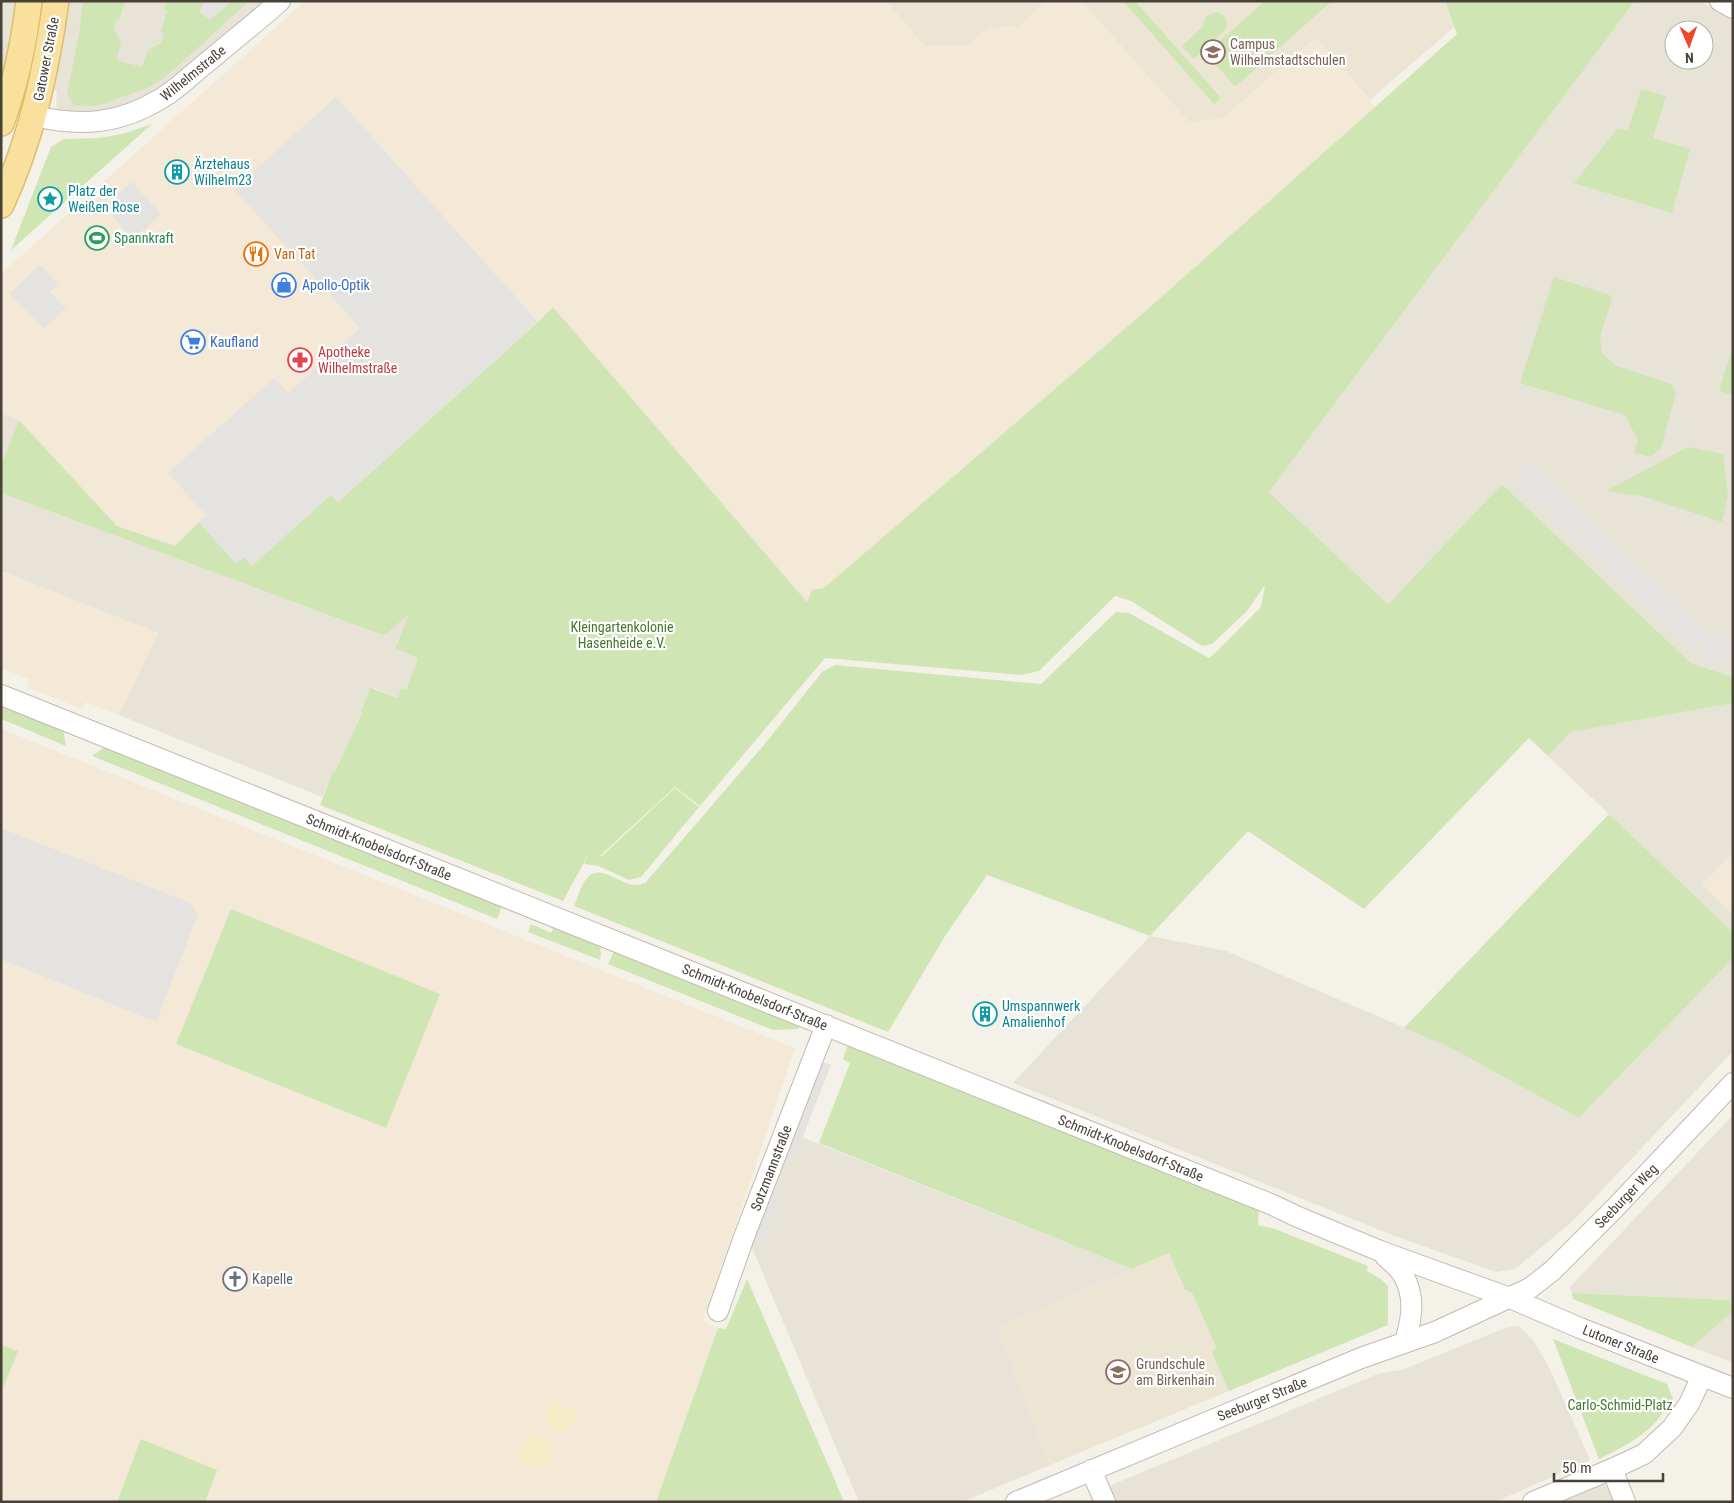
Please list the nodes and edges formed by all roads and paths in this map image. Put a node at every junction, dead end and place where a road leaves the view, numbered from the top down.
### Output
1 (29, 1) edge
2 (56, 1) edge
3 (280, 1) edge
4 (1720, 1) edge
5 (1733, 8) edge
6 (4, 116) edge
7 (34, 116) junction
8 (1, 206) edge
9 (1, 695) edge
10 (826, 1025) junction
11 (1733, 1083) edge
12 (1380, 1251) junction
13 (1510, 1298) junction
14 (718, 1312) dead end
15 (1405, 1342) junction
16 (1702, 1376) junction
17 (1733, 1388) edge
18 (1612, 1469) junction
19 (1091, 1470) junction
20 (1016, 1502) edge
21 (1104, 1502) edge
22 (1533, 1502) edge
23 (1626, 1502) edge

1 - 6 main road, Gatower Straße
2 - 7 main road, Gatower Straße
3 - 7 street, Wilhelmstraße
4 - 5 street
6 - 7 main road, Wilhelmstraße
7 - 8 main road
9 - 10 street, Schmidt-Knobelsdorf-Straße
10 - 12 street, Schmidt-Knobelsdorf-Straße
10 - 14 street, Sotzmannstraße
11 - 13 street, Seeburger Weg
12 - 13 street, Schmidt-Knobelsdorf-Straße
12 - 15 street
13 - 15 street, Seeburger Straße
13 - 16 street, Lutoner Straße
15 - 19 street, Seeburger Straße
16 - 17 street, Lutoner Straße
16 - 18 street
18 - 22 street
18 - 23 street
19 - 20 street, Seeburger Straße
19 - 21 street

